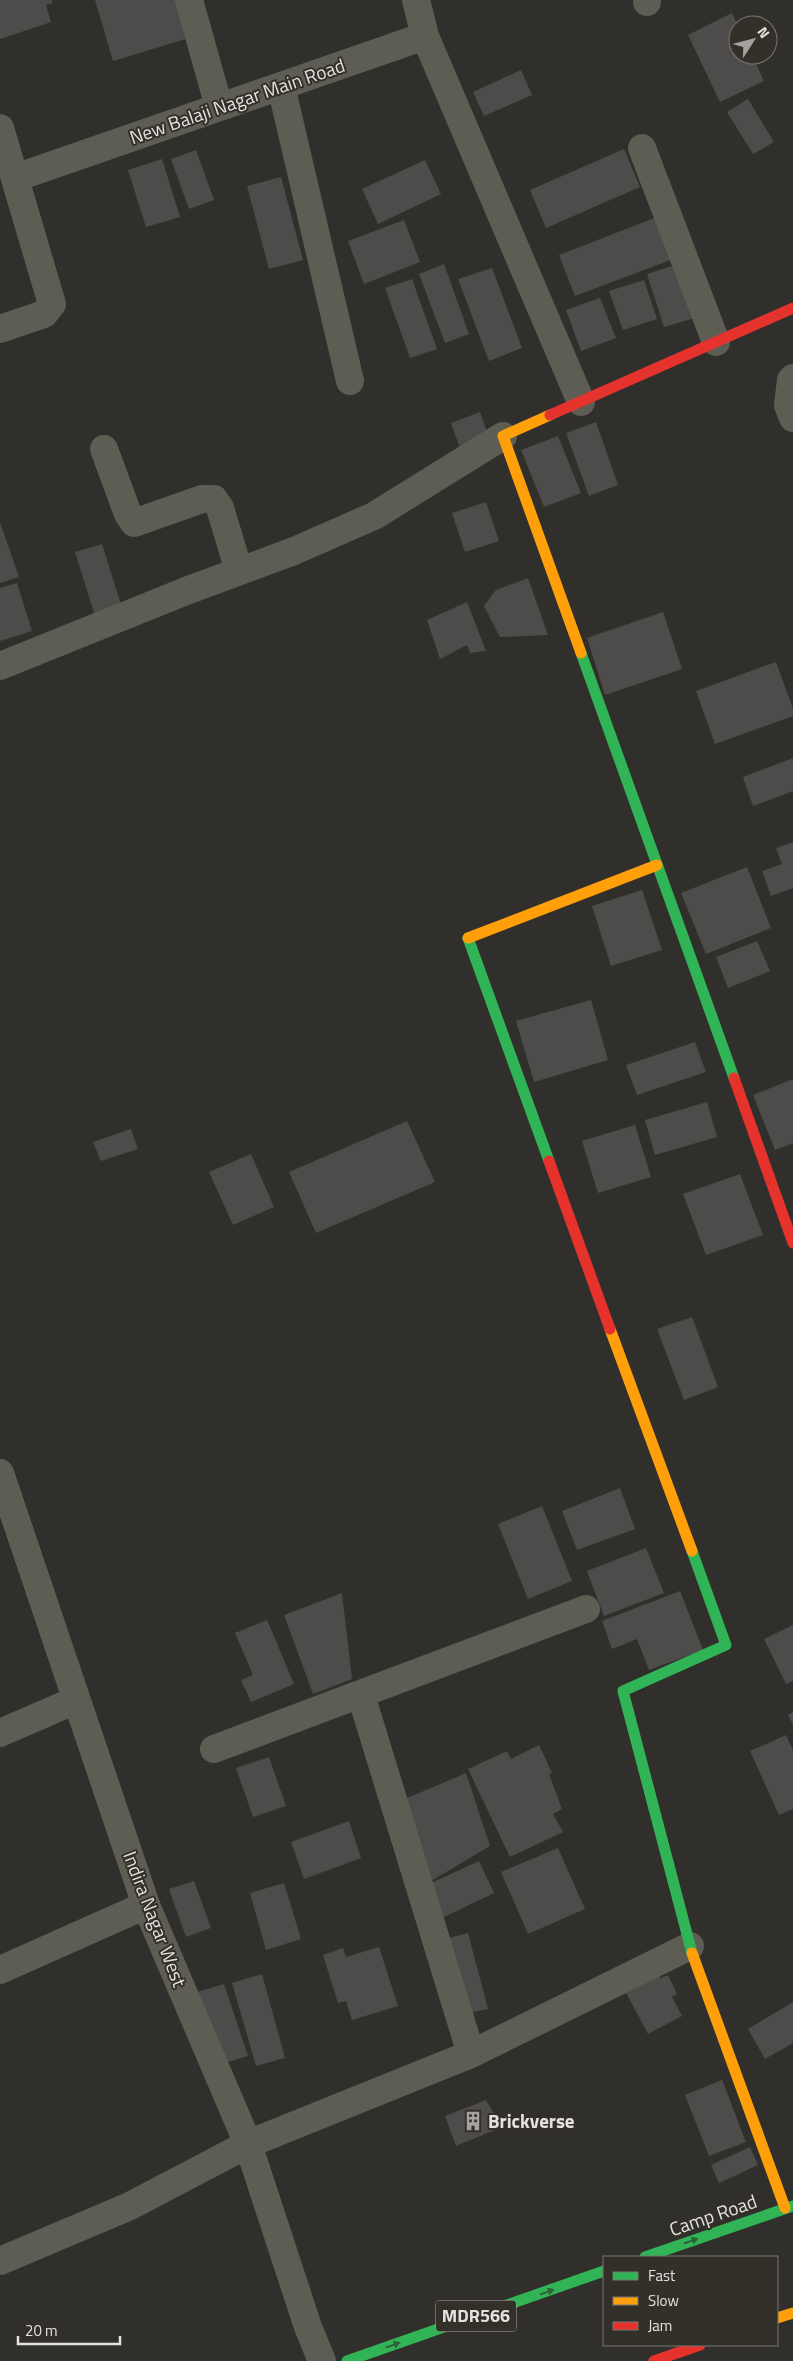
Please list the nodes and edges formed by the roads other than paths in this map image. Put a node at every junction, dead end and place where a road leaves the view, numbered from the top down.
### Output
1 (189, 0) edge
2 (416, 0) edge
3 (425, 36) junction
4 (281, 86) junction
5 (219, 107) junction
6 (0, 128) edge
7 (642, 148) dead end
8 (15, 178) junction
9 (793, 308) edge
10 (0, 329) edge
11 (716, 342) junction
12 (793, 378) edge
13 (350, 381) dead end
14 (581, 402) junction
15 (793, 418) edge
16 (503, 436) junction
17 (104, 449) dead end
18 (239, 571) junction
19 (0, 666) edge
20 (657, 865) junction
21 (793, 1243) edge
22 (0, 1473) edge
23 (586, 1609) dead end
24 (360, 1696) junction
25 (76, 1700) junction
26 (0, 1733) edge
27 (214, 1749) dead end
28 (146, 1905) junction
29 (690, 1946) junction
30 (0, 1970) edge
31 (471, 2054) junction
32 (248, 2144) junction
33 (789, 2207) edge
34 (648, 2256) edge
35 (0, 2260) edge
36 (603, 2272) edge
37 (793, 2312) edge
38 (778, 2318) edge
39 (697, 2346) edge
40 (322, 2361) edge
41 (347, 2361) edge
42 (654, 2361) edge

1 - 5 street
2 - 3 street
3 - 4 street, New Balaji Nagar Main Road
3 - 14 street
4 - 5 street, New Balaji Nagar Main Road
4 - 13 street
5 - 8 street, New Balaji Nagar Main Road
6 - 8 street
7 - 11 street
8 - 10 street
9 - 11 street
11 - 14 street
12 - 15 street
14 - 16 street
16 - 18 street
16 - 20 street
17 - 18 street
18 - 19 street
20 - 21 street
20 - 29 street
22 - 25 street, Indira Nagar West
23 - 24 street
24 - 27 street
24 - 31 street
25 - 26 street
25 - 28 street, Indira Nagar West
28 - 30 street
28 - 32 street, Indira Nagar West
29 - 31 street
29 - 33 street
31 - 32 street
32 - 35 street
32 - 40 street, Indira Nagar West
34 -> 33 street, Camp Road
41 -> 36 street, MDR566
37 - 38 street
39 - 42 street

